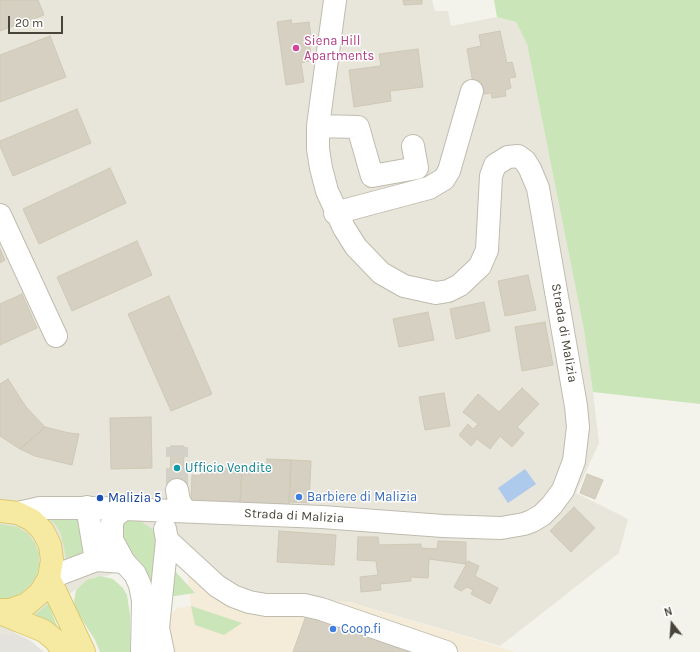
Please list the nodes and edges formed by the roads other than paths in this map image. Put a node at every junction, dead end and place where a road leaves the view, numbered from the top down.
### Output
1 (335, 0) edge
2 (472, 91) dead end
3 (318, 126) junction
4 (413, 146) dead end
5 (335, 213) junction
6 (0, 215) edge
7 (56, 336) dead end
8 (177, 490) tunnel mouth
9 (87, 507) junction
10 (6, 509) edge
11 (134, 509) junction
12 (185, 511) junction
13 (167, 540) junction
14 (96, 560) junction
15 (124, 562) junction
16 (49, 578) junction
17 (0, 610) edge
18 (0, 613) edge
19 (0, 620) edge
20 (0, 627) edge
21 (64, 652) edge
22 (84, 652) edge
23 (142, 652) edge
24 (163, 652) edge
25 (446, 652) edge

1 - 3 street, Strada di Malizia
2 - 5 street
3 - 4 street
3 - 5 street, Strada di Malizia
5 - 12 street, Strada di Malizia
6 - 7 street
8 - 12 street
9 - 10 street, Strada di Malizia
9 - 11 street, Strada di Malizia
9 - 14 street
10 - 16 main road
11 - 12 street, Strada di Malizia
11 - 13 street
11 - 15 street
13 - 24 street
13 - 25 street
14 - 15 street
14 - 16 street
15 - 23 street
16 - 17 main road
16 - 22 main road
18 - 21 main road
19 - 20 street

